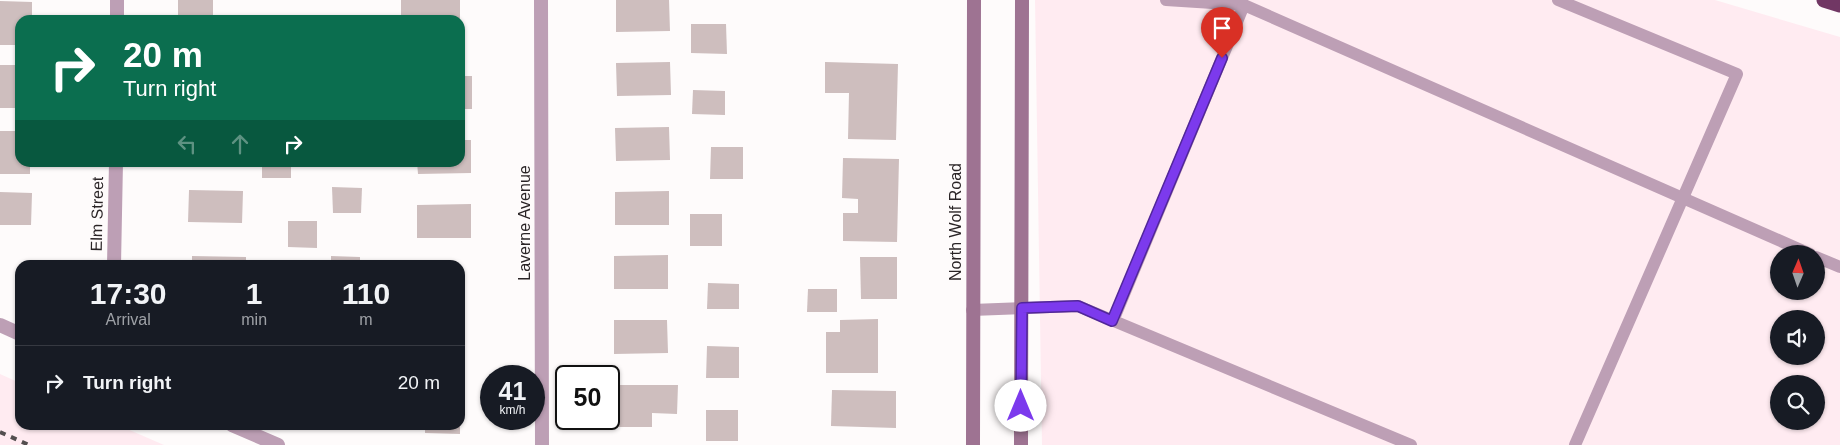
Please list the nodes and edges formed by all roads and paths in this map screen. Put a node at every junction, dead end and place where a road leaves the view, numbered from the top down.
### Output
1 (117, 0) edge
2 (541, 0) edge
3 (974, 0) edge
4 (1022, 0) edge
5 (1166, 0) edge
6 (1558, 0) edge
7 (1824, 0) edge
8 (1223, 2) edge
9 (1244, 5) junction
10 (1840, 5) edge
11 (117, 15) edge
12 (116, 167) edge
13 (1683, 198) junction
14 (1790, 245) edge
15 (114, 260) edge
16 (1825, 261) edge
17 (1840, 267) edge
18 (1022, 308) junction
19 (972, 310) junction
20 (1112, 321) junction
21 (0, 325) edge
22 (15, 332) edge
23 (244, 430) edge
24 (278, 445) edge
25 (542, 445) edge
26 (973, 445) edge
27 (1021, 445) edge
28 (1411, 445) edge
29 (1575, 445) edge

1 - 11 street
2 - 25 street, Laverne Avenue
3 - 19 main road, North Wolf Road
4 - 18 main road
5 - 8 lane
6 - 13 lane
7 - 10 highway
8 - 9 lane
9 - 13 lane
9 - 20 lane
12 - 15 street, Elm Street
13 - 14 lane
13 - 29 lane
16 - 17 lane
18 - 19 lane
18 - 20 lane
18 - 27 main road
19 - 26 main road, North Wolf Road
20 - 28 lane
21 - 22 street
23 - 24 street

